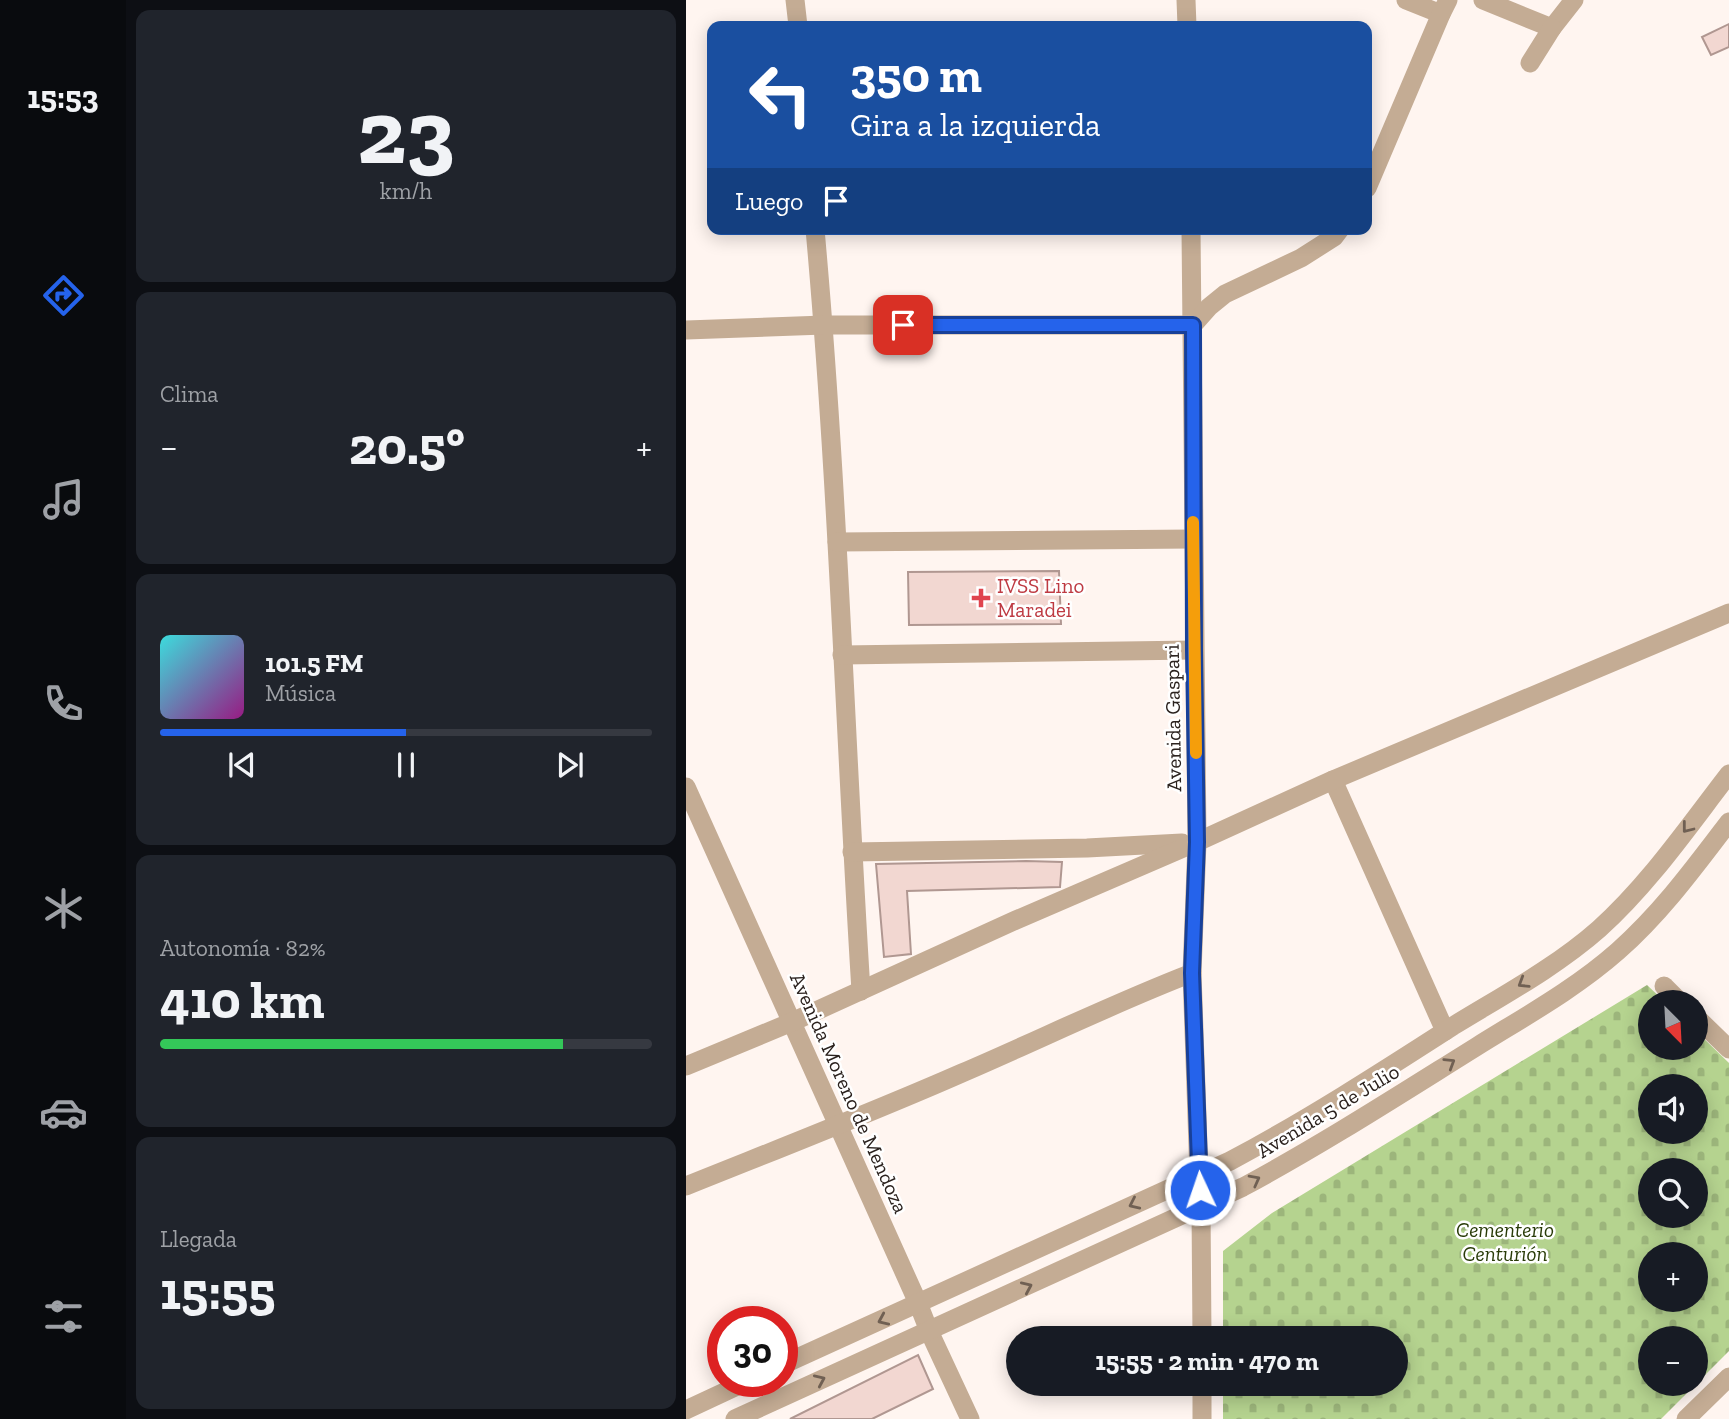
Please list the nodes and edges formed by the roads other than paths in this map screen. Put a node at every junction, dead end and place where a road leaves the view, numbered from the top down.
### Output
1 (795, 0) edge
2 (1186, 0) edge
3 (1406, 0) edge
4 (1483, 0) edge
5 (1574, 0) edge
6 (1445, 7) edge
7 (797, 21) edge
8 (1187, 21) edge
9 (1552, 28) junction
10 (1530, 63) dead end
11 (1372, 176) edge
12 (816, 235) edge
13 (1191, 235) edge
14 (1336, 235) edge
15 (824, 325) junction
16 (1193, 325) junction
17 (686, 330) edge
18 (1193, 539) junction
19 (837, 542) junction
20 (1729, 613) edge
21 (1194, 650) junction
22 (842, 655) junction
23 (1729, 774) edge
24 (1333, 780) junction
25 (686, 787) edge
26 (1729, 822) edge
27 (1197, 842) junction
28 (852, 852) junction
29 (1192, 973) junction
30 (1664, 986) dead end
31 (1668, 990) edge
32 (860, 991) junction
33 (792, 1022) junction
34 (1708, 1029) edge
35 (1445, 1031) junction
36 (1729, 1049) edge
37 (686, 1066) edge
38 (839, 1125) junction
39 (1199, 1175) junction
40 (686, 1186) edge
41 (1202, 1206) junction
42 (918, 1303) junction
43 (1202, 1326) edge
44 (929, 1331) junction
45 (798, 1358) edge
46 (1729, 1377) edge
47 (1202, 1396) edge
48 (714, 1397) edge
49 (686, 1410) edge
50 (735, 1419) edge
51 (970, 1419) edge
52 (1202, 1419) edge
53 (1686, 1419) edge

1 - 7 street
2 - 8 street
3 - 6 street
4 - 9 street
5 - 9 street
6 - 11 street
9 - 10 street
12 - 15 street
13 - 16 street, Avenida Gaspari
14 - 16 street
15 - 16 street
15 - 17 street
15 - 19 street
16 - 18 street, Avenida Gaspari
18 - 19 street
18 - 21 street, Avenida Gaspari
19 - 22 street
20 - 24 street
21 - 22 street
21 - 27 street, Avenida Gaspari
22 - 28 street
23 -> 35 street, Avenida 5 de Julio
24 - 27 street
24 - 35 street
25 - 33 street, Avenida Moreno de Mendoza
41 -> 26 street, Avenida 5 de Julio
27 - 28 street
27 - 29 street, Avenida Gaspari
27 - 32 street
28 - 32 street
29 - 38 street
29 - 39 street, Avenida Gaspari
30 - 31 street
32 - 33 street
33 - 37 street
33 - 38 street, Avenida Moreno de Mendoza
34 - 36 street
35 - 39 street, Avenida 5 de Julio
38 - 40 street
38 - 42 street, Avenida Moreno de Mendoza
39 - 41 street, Avenida Gaspari
39 -> 42 street, Avenida 5 de Julio
41 - 43 street, Avenida Gaspari
44 -> 41 street, Avenida 5 de Julio
42 - 44 street, Avenida Moreno de Mendoza
42 -> 45 street, Avenida 5 de Julio
50 -> 44 street, Avenida 5 de Julio
44 - 51 street, Avenida Moreno de Mendoza
46 - 53 street
47 - 52 street
48 - 49 street

